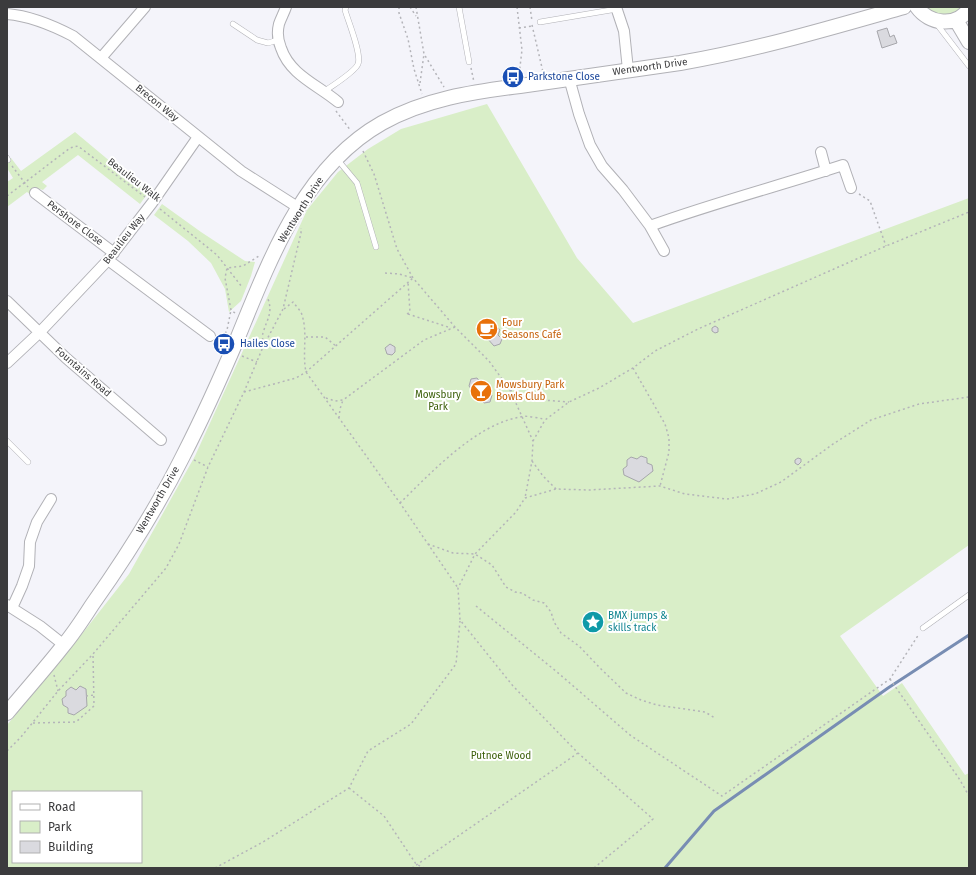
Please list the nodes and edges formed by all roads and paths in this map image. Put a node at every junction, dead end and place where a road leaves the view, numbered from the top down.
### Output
1 (145, 7) edge
2 (286, 7) edge
3 (346, 7) edge
4 (399, 7) edge
5 (410, 7) edge
6 (416, 7) edge
7 (459, 7) edge
8 (516, 7) edge
9 (530, 7) edge
10 (904, 7) edge
11 (917, 7) edge
12 (619, 8) edge
13 (969, 9) edge
14 (7, 14) edge
15 (418, 18) junction
16 (956, 20) junction
17 (540, 22) dead end
18 (233, 24) dead end
19 (533, 26) junction
20 (939, 27) dead end
21 (519, 28) junction
22 (278, 40) junction
23 (969, 42) edge
24 (424, 54) junction
25 (101, 58) junction
26 (469, 62) joint
27 (969, 66) edge
28 (628, 70) junction
29 (569, 78) junction
30 (545, 82) junction
31 (419, 85) junction
32 (518, 86) junction
33 (325, 91) junction
34 (477, 91) junction
35 (450, 97) junction
36 (338, 102) joint
37 (426, 105) junction
38 (198, 137) junction
39 (358, 140) junction
40 (821, 152) dead end
41 (337, 158) junction
42 (8, 159) edge
43 (826, 170) junction
44 (24, 184) junction
45 (851, 188) joint
46 (35, 193) joint
47 (7, 196) edge
48 (152, 202) junction
49 (969, 212) edge
50 (296, 213) junction
51 (650, 226) junction
52 (886, 246) junction
53 (376, 247) dead end
54 (664, 251) dead end
55 (261, 255) dead end
56 (111, 257) junction
57 (227, 268) junction
58 (385, 273) dead end
59 (412, 278) junction
60 (408, 282) junction
61 (242, 287) dead end
62 (268, 299) dead end
63 (7, 302) edge
64 (283, 309) junction
65 (230, 310) junction
66 (246, 317) junction
67 (455, 327) junction
68 (451, 328) junction
69 (40, 332) junction
70 (210, 336) dead end
71 (306, 337) junction
72 (336, 346) junction
73 (263, 347) junction
74 (227, 351) junction
75 (257, 362) junction
76 (7, 363) edge
77 (633, 368) junction
78 (306, 372) junction
79 (510, 390) junction
80 (244, 392) junction
81 (969, 397) edge
82 (325, 398) junction
83 (343, 400) junction
84 (569, 402) junction
85 (521, 416) junction
86 (339, 418) junction
87 (545, 420) junction
88 (162, 440) dead end
89 (7, 441) edge
90 (533, 441) junction
91 (532, 461) junction
92 (28, 462) dead end
93 (660, 486) junction
94 (556, 489) junction
95 (525, 498) junction
96 (51, 499) dead end
97 (400, 502) junction
98 (428, 544) junction
99 (475, 554) junction
100 (458, 588) junction
101 (969, 596) edge
102 (9, 606) edge
103 (476, 606) dead end
104 (460, 620) junction
105 (923, 628) joint
106 (64, 645) junction
107 (93, 654) junction
108 (890, 679) junction
109 (94, 695) junction
110 (86, 696) dead end
111 (7, 713) edge
112 (715, 718) dead end
113 (32, 723) junction
114 (7, 751) edge
115 (578, 753) junction
116 (348, 788) junction
117 (969, 796) edge
118 (416, 864) junction
119 (216, 868) edge
120 (412, 868) edge
121 (424, 868) edge
122 (594, 868) edge

1 - 25 street
2 - 22 street
3 - 33 lane
4 - 31 path
5 - 15 path
6 - 15 path
7 - 26 lane
8 - 21 path
9 - 19 path
10 - 28 street, Wentworth Drive
11 - 16 street
12 - 17 lane
12 - 28 street
13 - 16 street
14 - 25 street, Brecon Way
15 - 24 path
16 - 23 street
18 - 22 lane
19 - 21 path
19 - 30 path
20 - 27 lane
21 - 32 path
22 - 33 street
24 - 31 path
24 - 35 path
25 - 38 street, Brecon Way
26 - 34 path
28 - 29 street, Wentworth Drive
29 - 30 street, Wentworth Drive
29 - 51 street
30 - 32 street, Wentworth Drive
31 - 37 path
32 - 34 street, Wentworth Drive
33 - 36 street
34 - 35 street, Wentworth Drive
35 - 37 street, Wentworth Drive
36 - 39 path
37 - 39 street, Wentworth Drive
38 - 48 street, Beaulieu Way
38 - 50 street, Brecon Way
39 - 41 street, Wentworth Drive
39 - 59 path
40 - 43 street
41 - 50 street, Wentworth Drive
41 - 53 lane
42 - 44 path
43 - 45 street
43 - 51 street
44 - 46 path
44 - 47 path, Beaulieu Walk
44 - 48 path, Beaulieu Walk
45 - 52 path
46 - 56 street, Pershore Close
48 - 56 street, Beaulieu Way
48 - 57 path, Beaulieu Walk
49 - 52 path
50 - 64 path
50 - 66 street, Wentworth Drive
51 - 54 street
52 - 77 path
55 - 57 path
56 - 69 street, Beaulieu Way
56 - 70 street
57 - 61 path, Beaulieu Walk
57 - 65 path
58 - 59 path
59 - 60 path
59 - 67 path
60 - 68 path
60 - 72 path
62 - 73 path
63 - 69 street, Fountains Road
64 - 71 path
64 - 73 path
65 - 66 path
65 - 74 path
66 - 74 street, Wentworth Drive
67 - 68 path
67 - 79 path
68 - 83 path
69 - 76 street, Beaulieu Way
69 - 88 street, Fountains Road
71 - 72 path
71 - 78 path
72 - 78 path
73 - 75 path
74 - 75 path
74 - 106 street, Wentworth Drive
75 - 80 path
77 - 84 path
77 - 93 path
78 - 80 path
78 - 82 path
79 - 84 path
79 - 85 path
80 - 107 path
81 - 93 path
82 - 83 path
82 - 86 path
83 - 86 path
84 - 87 path
85 - 87 path
85 - 90 path
85 - 97 path
86 - 97 path
87 - 90 path
89 - 92 lane
90 - 91 path
91 - 94 path
91 - 95 path
93 - 94 path
94 - 95 path
95 - 99 path
96 - 102 street
97 - 98 path
98 - 99 path
98 - 100 path
99 - 100 path
99 - 112 path
100 - 104 path
101 - 105 lane
102 - 106 street
103 - 108 path
104 - 115 path
104 - 116 path
105 - 108 path
106 - 111 street, Wentworth Drive
107 - 109 path
107 - 113 path
108 - 117 path
109 - 110 path
109 - 113 path
113 - 114 path
115 - 118 path
115 - 122 path
116 - 118 path
116 - 119 path
118 - 120 path
118 - 121 path

